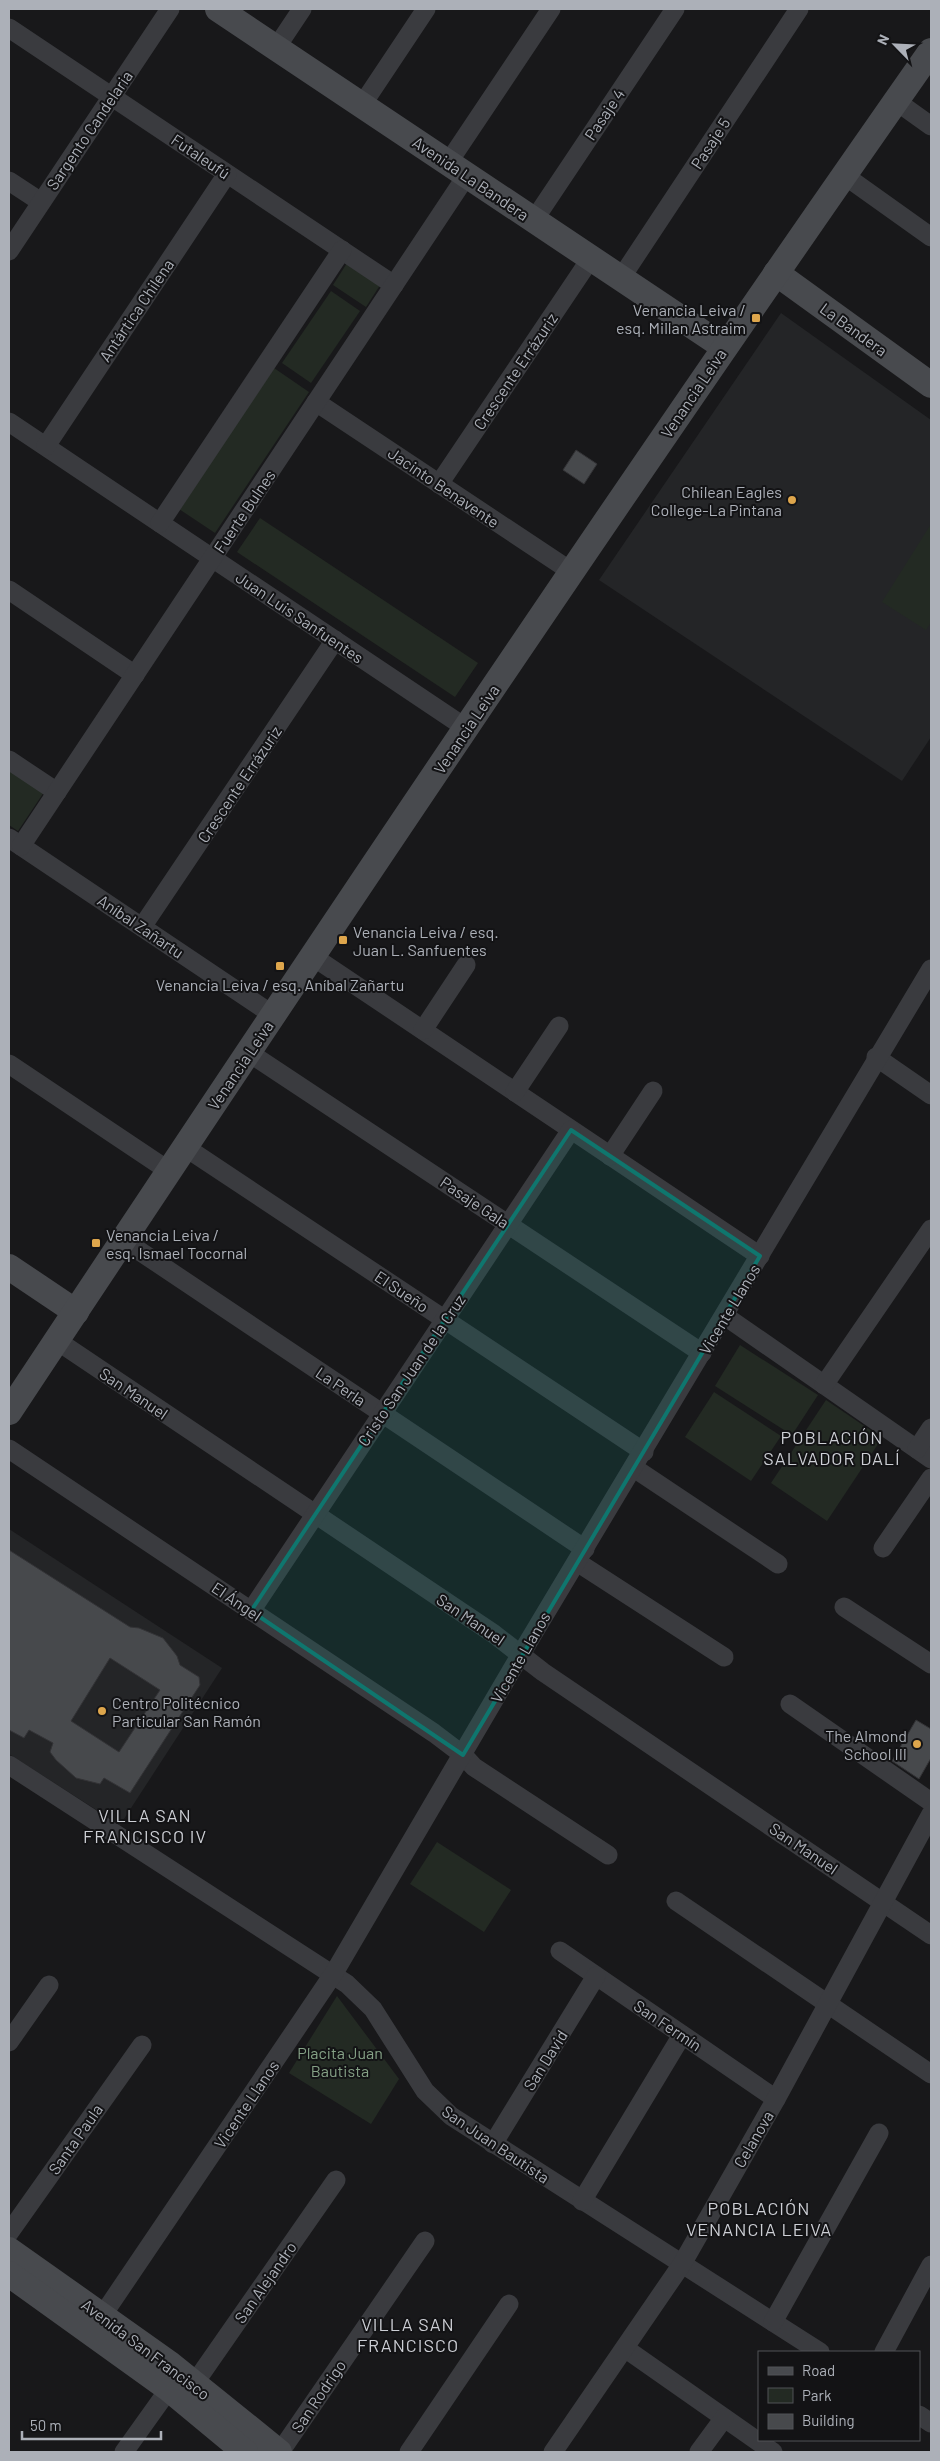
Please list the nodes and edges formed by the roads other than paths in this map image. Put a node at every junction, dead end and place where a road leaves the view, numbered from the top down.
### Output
1 (170, 9) edge
2 (218, 9) edge
3 (302, 9) edge
4 (426, 9) edge
5 (551, 9) edge
6 (675, 9) edge
7 (799, 9) edge
8 (9, 28) edge
9 (276, 48) junction
10 (931, 51) edge
11 (112, 96) junction
12 (896, 101) junction
13 (362, 105) junction
14 (931, 126) edge
15 (458, 169) junction
16 (227, 174) junction
17 (844, 175) junction
18 (9, 181) edge
19 (41, 202) junction
20 (534, 220) junction
21 (931, 237) edge
22 (342, 250) junction
23 (9, 251) edge
24 (591, 258) junction
25 (776, 273) junction
26 (621, 278) junction
27 (394, 285) junction
28 (724, 347) junction
29 (931, 385) edge
30 (316, 402) junction
31 (9, 422) edge
32 (46, 446) junction
33 (439, 484) junction
34 (160, 523) junction
35 (212, 558) junction
36 (572, 572) junction
37 (9, 590) edge
38 (335, 640) junction
39 (135, 675) junction
40 (466, 728) junction
41 (9, 760) edge
42 (57, 792) junction
43 (15, 842) edge
44 (142, 927) junction
45 (312, 956) junction
46 (466, 965) dead end
47 (931, 969) edge
48 (273, 1015) junction
49 (559, 1026) dead end
50 (423, 1030) junction
51 (248, 1052) junction
52 (876, 1057) junction
53 (9, 1064) edge
54 (653, 1091) dead end
55 (515, 1092) junction
56 (931, 1095) edge
57 (571, 1130) junction
58 (185, 1147) junction
59 (610, 1156) junction
60 (169, 1171) junction
61 (508, 1224) junction
62 (931, 1228) edge
63 (123, 1240) junction
64 (760, 1256) junction
65 (9, 1267) edge
66 (76, 1312) junction
67 (725, 1316) junction
68 (445, 1319) junction
69 (56, 1340) junction
70 (702, 1354) junction
71 (824, 1385) junction
72 (9, 1412) edge
73 (382, 1414) junction
74 (931, 1428) edge
75 (9, 1449) edge
76 (924, 1454) edge
77 (639, 1460) junction
78 (931, 1478) edge
79 (316, 1514) junction
80 (883, 1548) dead end
81 (581, 1555) junction
82 (778, 1564) dead end
83 (844, 1607) dead end
84 (251, 1611) junction
85 (521, 1654) junction
86 (724, 1657) dead end
87 (931, 1664) edge
88 (790, 1704) dead end
89 (463, 1755) junction
90 (9, 1765) edge
91 (931, 1802) edge
92 (931, 1814) edge
93 (608, 1855) dead end
94 (676, 1901) dead end
95 (883, 1902) junction
96 (931, 1935) edge
97 (560, 1951) dead end
98 (334, 1973) junction
99 (596, 1976) junction
100 (49, 1985) dead end
101 (828, 2004) junction
102 (682, 2035) junction
103 (9, 2042) edge
104 (142, 2044) dead end
105 (931, 2074) edge
106 (776, 2099) junction
107 (879, 2133) dead end
108 (493, 2144) junction
109 (336, 2180) dead end
110 (582, 2201) junction
111 (9, 2233) edge
112 (425, 2241) dead end
113 (9, 2250) edge
114 (682, 2264) junction
115 (931, 2265) edge
116 (9, 2274) edge
117 (509, 2304) dead end
118 (773, 2322) junction
119 (97, 2324) junction
120 (626, 2349) junction
121 (818, 2351) edge
122 (885, 2351) edge
123 (194, 2384) junction
124 (169, 2389) junction
125 (920, 2417) edge
126 (724, 2418) junction
127 (931, 2424) edge
128 (124, 2452) edge
129 (245, 2452) edge
130 (280, 2452) edge
131 (409, 2452) edge
132 (553, 2452) edge
133 (699, 2452) edge
134 (774, 2452) edge

1 - 11 street, Sargento Candelaria
2 - 9 street, Avenida La Bandera
3 - 9 street
4 - 13 street
5 - 15 street, Fuerte Bulnes
6 - 20 street, Pasaje 4
7 - 26 street, Pasaje 5
8 - 11 street, Futaleufú
9 - 13 street, Avenida La Bandera
10 - 12 street, Venancia Leiva
11 - 16 street, Futaleufú
11 - 19 street, Sargento Candelaria
12 - 14 street
12 - 17 street, Venancia Leiva
13 - 15 street, Avenida La Bandera
15 - 20 street, Avenida La Bandera
15 - 27 street, Fuerte Bulnes
16 - 22 street, Futaleufú
16 - 32 street, Antártica Chilena
17 - 21 street
17 - 25 street, Venancia Leiva
18 - 19 street
19 - 23 street, Sargento Candelaria
20 - 24 street, Avenida La Bandera
22 - 27 street, Futaleufú
22 - 34 street
24 - 26 street, Avenida La Bandera
24 - 33 street, Crescente Errázuriz
25 - 28 street, Venancia Leiva
25 - 29 street, La Bandera
26 - 28 street, Avenida La Bandera
27 - 30 street, Fuerte Bulnes
28 - 36 street, Venancia Leiva
30 - 33 street, Jacinto Benavente
30 - 35 street, Fuerte Bulnes
31 - 32 street, Juan Luis Sanfuentes
32 - 34 street, Juan Luis Sanfuentes
33 - 36 street, Jacinto Benavente
34 - 35 street, Juan Luis Sanfuentes
35 - 38 street, Juan Luis Sanfuentes
35 - 39 street, Fuerte Bulnes
36 - 40 street, Venancia Leiva
37 - 39 street
38 - 40 street, Juan Luis Sanfuentes
38 - 44 street, Crescente Errázuriz
39 - 42 street, Fuerte Bulnes
40 - 45 street, Venancia Leiva
41 - 42 street
42 - 43 street, Fuerte Bulnes
43 - 44 street, Aníbal Zañartu
44 - 48 street, Aníbal Zañartu
45 - 48 street, Venancia Leiva
45 - 50 street
46 - 50 street
47 - 52 street, Vicente Llanos
48 - 51 street, Venancia Leiva
49 - 55 street
50 - 55 street
51 - 58 street, Venancia Leiva
51 - 61 street, Pasaje Gala
52 - 56 street
52 - 64 street, Vicente Llanos
53 - 60 street
54 - 59 street
55 - 57 street
57 - 59 street
57 - 61 street, Cristo San Juan de la Cruz
58 - 60 street, Venancia Leiva
58 - 68 street, El Sueño
59 - 64 street
60 - 63 street, Venancia Leiva
61 - 68 street, Cristo San Juan de la Cruz
61 - 70 street, Pasaje Gala
62 - 71 street
63 - 66 street, Venancia Leiva
63 - 73 street, La Perla
64 - 67 street, Vicente Llanos
65 - 66 street
66 - 69 street, Venancia Leiva
67 - 70 street, Vicente Llanos
67 - 71 street
68 - 73 street, Cristo San Juan de la Cruz
68 - 77 street, El Sueño
69 - 72 street, Venancia Leiva
69 - 79 street, San Manuel
70 - 77 street, Vicente Llanos
71 - 76 street
73 - 79 street, Cristo San Juan de la Cruz
73 - 81 street, La Perla
74 - 76 street
75 - 84 street, El Ángel
77 - 81 street, Vicente Llanos
77 - 82 street, El Sueño
78 - 80 street
79 - 84 street, Cristo San Juan de la Cruz
79 - 85 street, San Manuel
81 - 85 street, Vicente Llanos
81 - 86 street, La Perla
83 - 87 street
84 - 89 street, El Ángel
85 - 89 street, Vicente Llanos
85 - 95 street, San Manuel
88 - 91 street
89 - 93 street, El Ángel
89 - 98 street, Vicente Llanos
90 - 98 street, San Juan Bautista
92 - 95 street, Celanova
94 - 101 street
95 - 96 street, San Manuel
95 - 101 street, Celanova
97 - 99 street, San Fermín
98 - 108 street, San Juan Bautista
98 - 119 street, Vicente Llanos
99 - 102 street, San Fermín
99 - 108 street, San David
100 - 103 street
101 - 105 street
101 - 106 street, Celanova
102 - 106 street, San Fermín
102 - 110 street
104 - 111 street, Santa Paula
106 - 114 street, Celanova
107 - 118 street
108 - 110 street, San Juan Bautista
109 - 123 street, San Alejandro
110 - 114 street, San Juan Bautista
112 - 130 street, San Rodrigo
113 - 119 street, Avenida San Francisco
114 - 118 street, San Juan Bautista
114 - 120 street, Celanova
115 - 122 street
116 - 119 street, Avenida San Francisco
117 - 131 street
118 - 121 street, San Juan Bautista
119 - 123 street, Avenida San Francisco
119 - 124 street, Avenida San Francisco
120 - 126 street
120 - 132 street, Celanova
123 - 130 street, Avenida San Francisco
124 - 128 street
124 - 129 street, Avenida San Francisco
125 - 127 street
126 - 133 street
126 - 134 street

